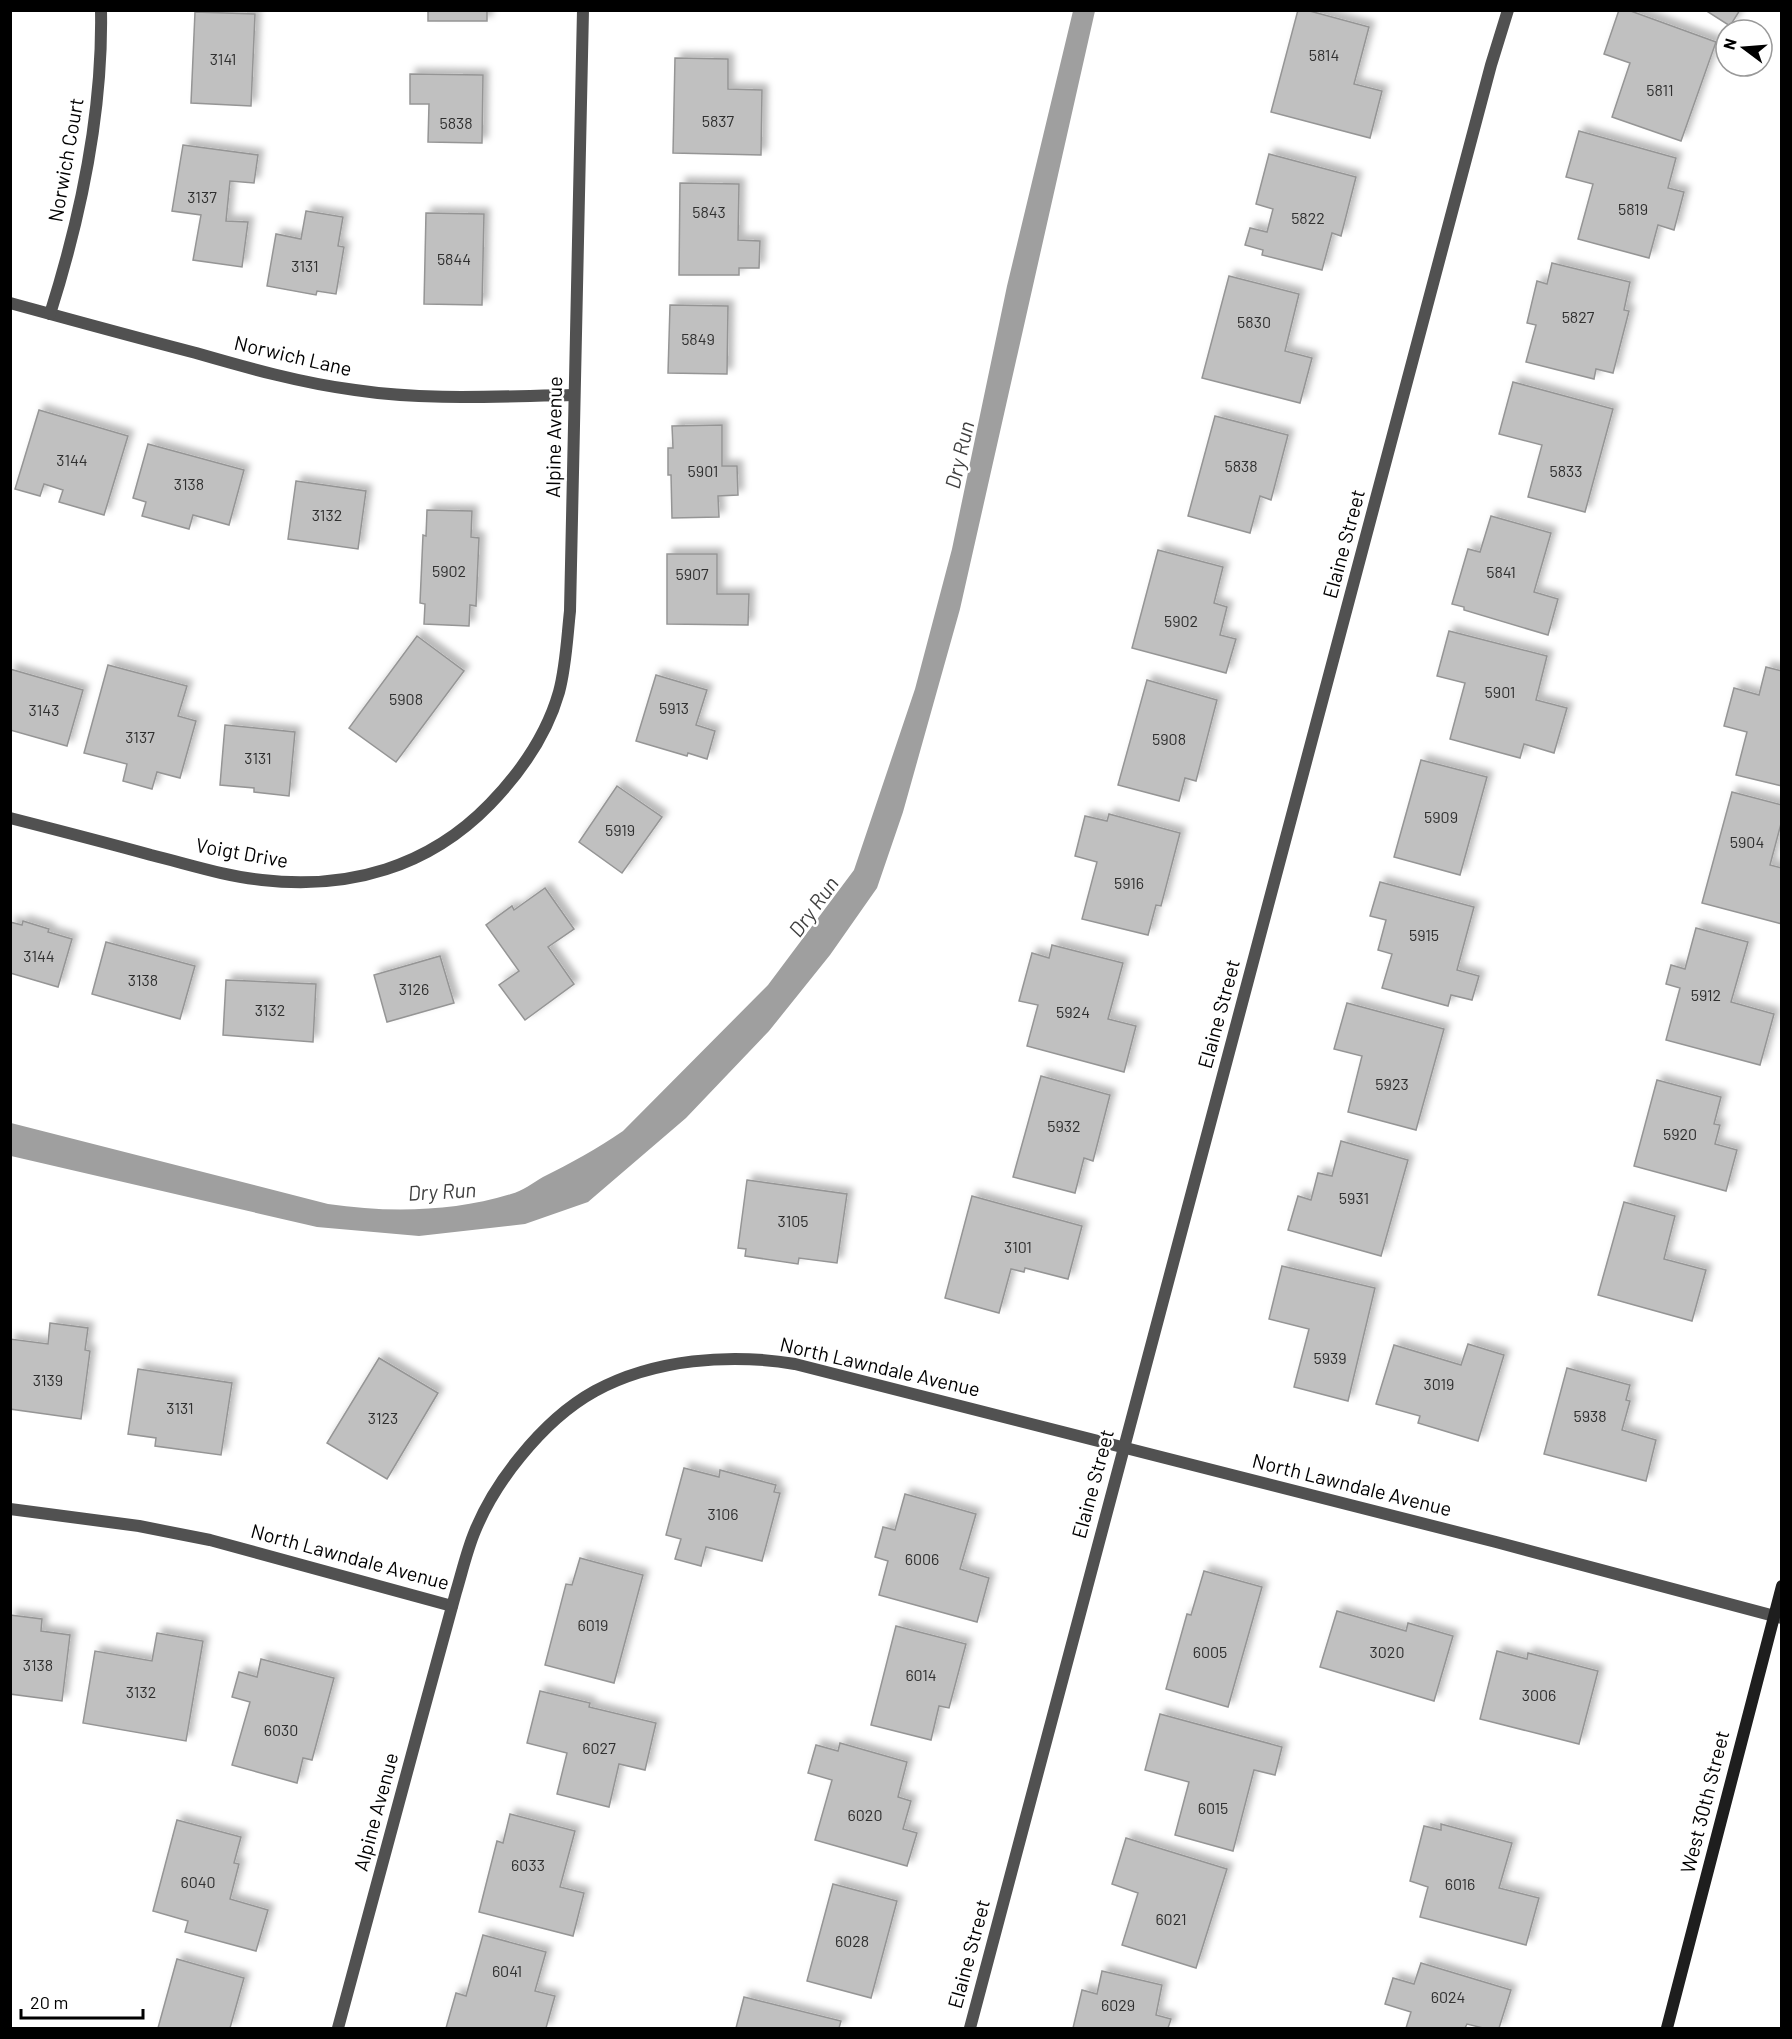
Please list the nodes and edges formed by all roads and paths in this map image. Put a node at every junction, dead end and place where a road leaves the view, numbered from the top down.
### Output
1 (101, 10) edge
2 (583, 10) edge
3 (1508, 10) edge
4 (10, 303) edge
5 (50, 314) junction
6 (574, 395) junction
7 (10, 818) edge
8 (462, 830) joint
9 (1123, 1447) junction
10 (10, 1509) edge
11 (1782, 1586) edge
12 (452, 1606) junction
13 (1778, 1617) edge
14 (338, 2028) edge
15 (970, 2028) edge
16 (1667, 2028) edge

1 - 5 street, Norwich Court
2 - 6 street, Alpine Avenue
3 - 9 street, Elaine Street
4 - 5 street, Norwich Lane
5 - 6 street, Norwich Lane
6 - 8 street, Alpine Avenue
7 - 8 street, Voigt Drive
9 - 12 street, North Lawndale Avenue
9 - 13 street, North Lawndale Avenue
9 - 15 street, Elaine Street
10 - 12 street, North Lawndale Avenue
11 - 13 street, West 30th Street
12 - 14 street, Alpine Avenue
13 - 16 street, West 30th Street

